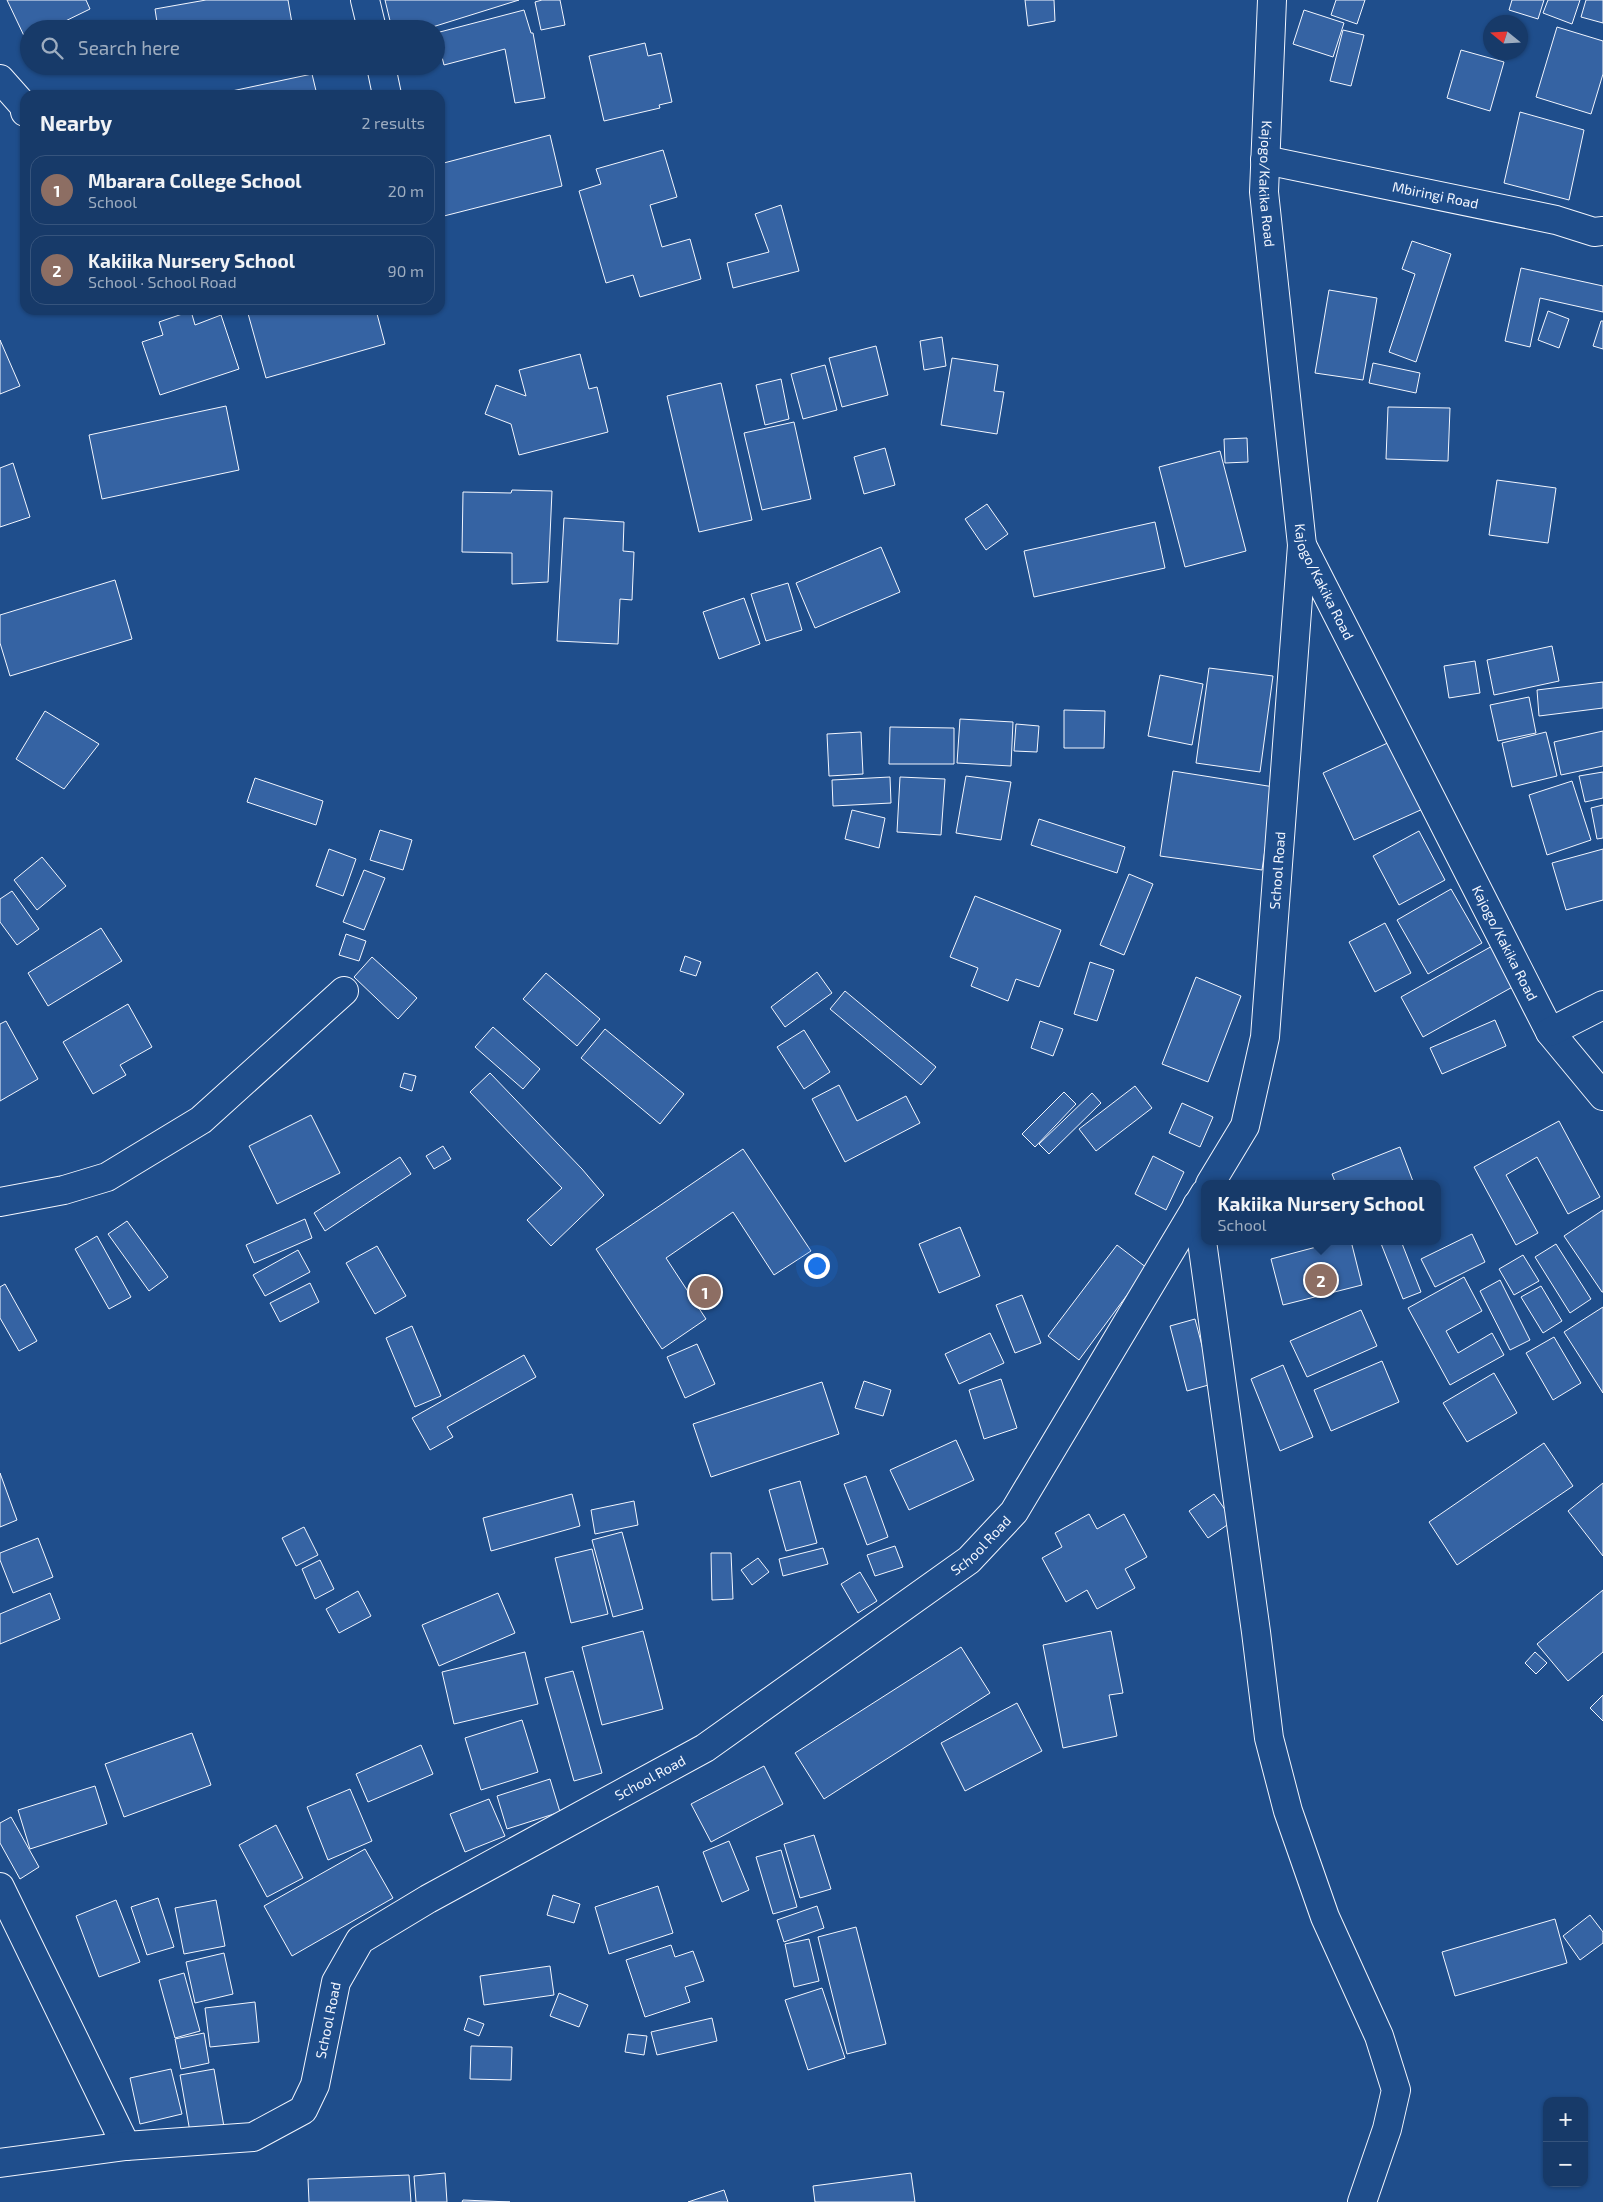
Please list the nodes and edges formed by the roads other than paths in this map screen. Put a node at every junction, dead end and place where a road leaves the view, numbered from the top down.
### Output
1 (365, 0) edge
2 (1272, 0) edge
3 (370, 20) edge
4 (383, 75) edge
5 (0, 79) edge
6 (386, 90) edge
7 (20, 102) edge
8 (1265, 160) junction
9 (1603, 231) edge
10 (1302, 545) junction
11 (344, 991) dead end
12 (1603, 1005) edge
13 (1550, 1032) junction
14 (1603, 1096) edge
15 (1212, 1180) edge
16 (1201, 1199) edge
17 (0, 1202) edge
18 (1210, 1245) edge
19 (0, 1887) edge
20 (126, 2146) junction
21 (0, 2163) edge
22 (1362, 2202) edge

1 - 3 street
2 - 8 street, Kajogo/Kakika Road
4 - 6 street
5 - 7 street
8 - 9 street, Mbiringi Road
8 - 10 street, Kajogo/Kakika Road
10 - 13 street, Kajogo/Kakika Road
10 - 15 street, School Road
11 - 17 street
12 - 13 street
13 - 14 street, Kajogo/Kakika Road
16 - 20 street, School Road
18 - 22 street
19 - 20 street
20 - 21 street, School Road

